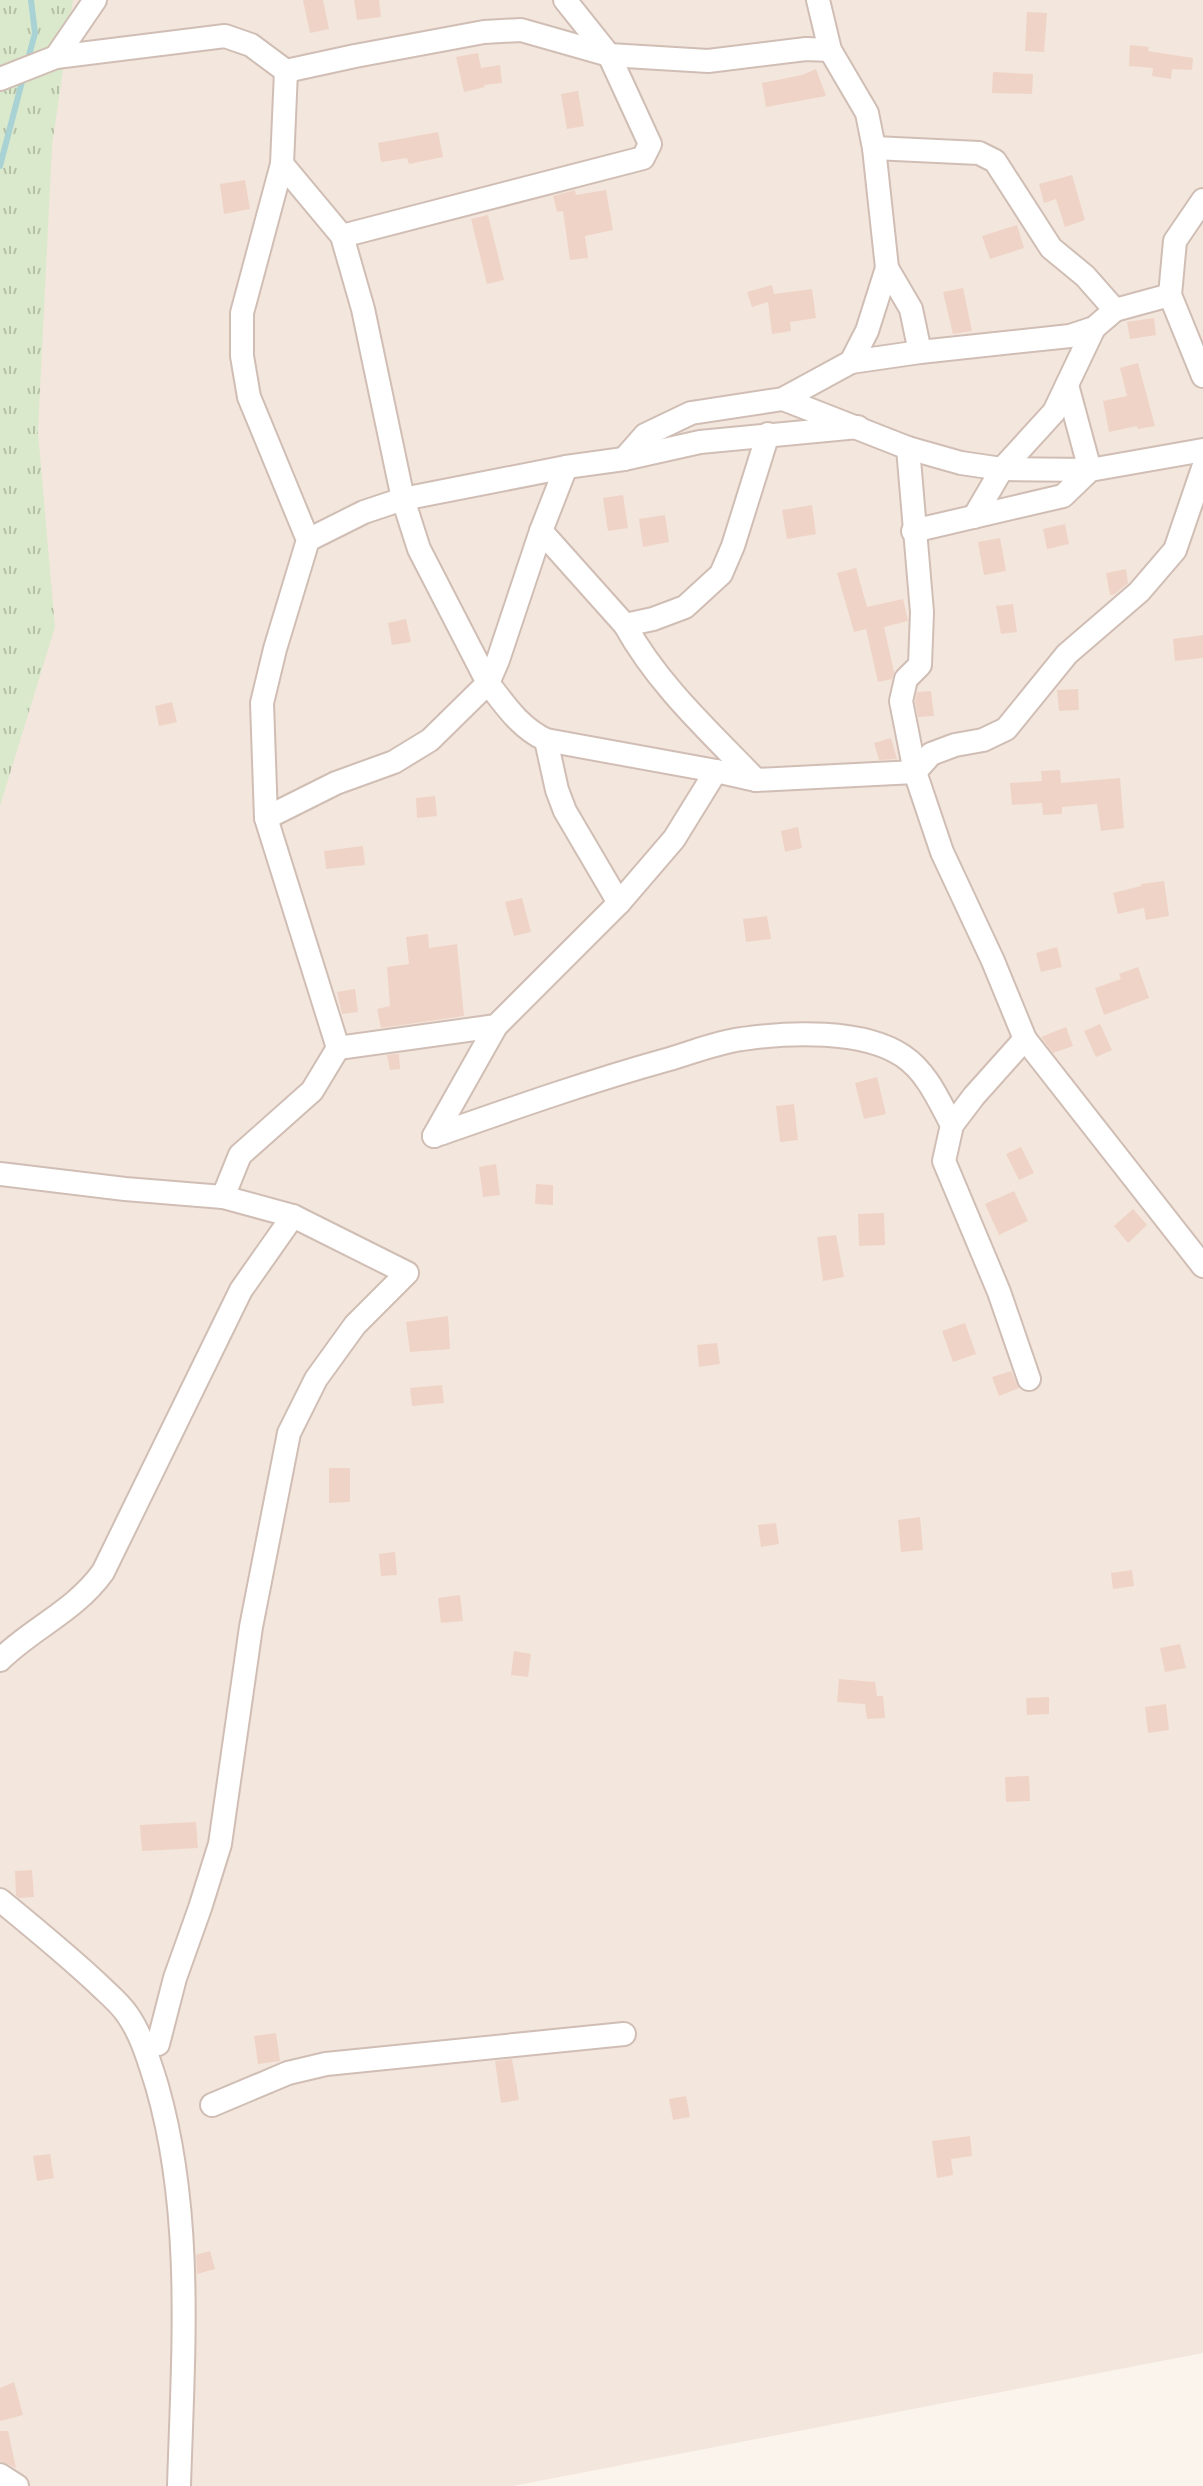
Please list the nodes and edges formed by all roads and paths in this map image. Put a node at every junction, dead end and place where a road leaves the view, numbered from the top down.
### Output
1 (95, 0) edge
2 (565, 0) edge
3 (818, 0) edge
4 (830, 50) junction
5 (609, 55) junction
6 (56, 57) junction
7 (286, 71) junction
8 (0, 79) edge
9 (874, 148) junction
10 (282, 164) junction
11 (1203, 200) edge
12 (342, 236) junction
13 (887, 268) junction
14 (1170, 295) junction
15 (1115, 310) junction
16 (1094, 328) junction
17 (920, 352) junction
18 (851, 362) junction
19 (1203, 376) edge
20 (1067, 385) junction
21 (783, 399) junction
22 (858, 427) junction
23 (768, 434) junction
24 (908, 448) junction
25 (1203, 450) edge
26 (624, 459) junction
27 (566, 467) junction
28 (1203, 468) edge
29 (1002, 469) junction
30 (1090, 470) junction
31 (403, 499) junction
32 (974, 517) junction
33 (541, 531) junction
34 (913, 531) junction
35 (308, 540) junction
36 (625, 625) junction
37 (488, 683) junction
38 (546, 740) junction
39 (716, 771) junction
40 (915, 772) junction
41 (756, 780) junction
42 (266, 818) junction
43 (619, 903) junction
44 (496, 1026) junction
45 (1025, 1039) junction
46 (338, 1048) junction
47 (952, 1125) junction
48 (0, 1174) edge
49 (223, 1197) junction
50 (293, 1216) junction
51 (1203, 1266) edge
52 (1029, 1379) dead end
53 (0, 1660) edge
54 (0, 1900) edge
55 (624, 2034) dead end
56 (158, 2044) dead end
57 (212, 2105) dead end
58 (0, 2475) edge
59 (17, 2486) edge
60 (179, 2486) edge

1 - 6 street
2 - 5 street
3 - 4 street
4 - 5 street
4 - 9 street
5 - 7 street
5 - 12 street
6 - 7 street
6 - 8 street
7 - 10 street
9 - 13 street
9 - 15 street
10 - 12 street
10 - 35 street
11 - 14 street
12 - 31 street
13 - 17 street
13 - 18 street
14 - 15 street
14 - 19 street
15 - 16 street
16 - 17 street
16 - 20 street
17 - 18 street
18 - 21 street
20 - 29 street
20 - 30 street
21 - 22 street
21 - 26 street
22 - 23 street
22 - 24 street
23 - 26 street
23 - 36 street
24 - 29 street
24 - 34 street
25 - 30 street
26 - 27 street
27 - 31 street
27 - 33 street
28 - 40 street
29 - 30 street
29 - 32 street
30 - 32 street
31 - 35 street
31 - 37 street
32 - 34 street
33 - 36 street
33 - 37 street
34 - 40 street
35 - 42 street
36 - 41 street
37 - 38 street
37 - 42 street
38 - 39 street
38 - 43 street
39 - 41 street
39 - 43 street
40 - 41 street
40 - 45 street
42 - 46 street
43 - 44 street
44 - 46 street
44 - 47 street
45 - 47 street
45 - 51 street
46 - 49 street
47 - 52 street
48 - 49 street
49 - 50 street
50 - 53 street
50 - 56 street
54 - 60 street
55 - 57 street
58 - 59 street

